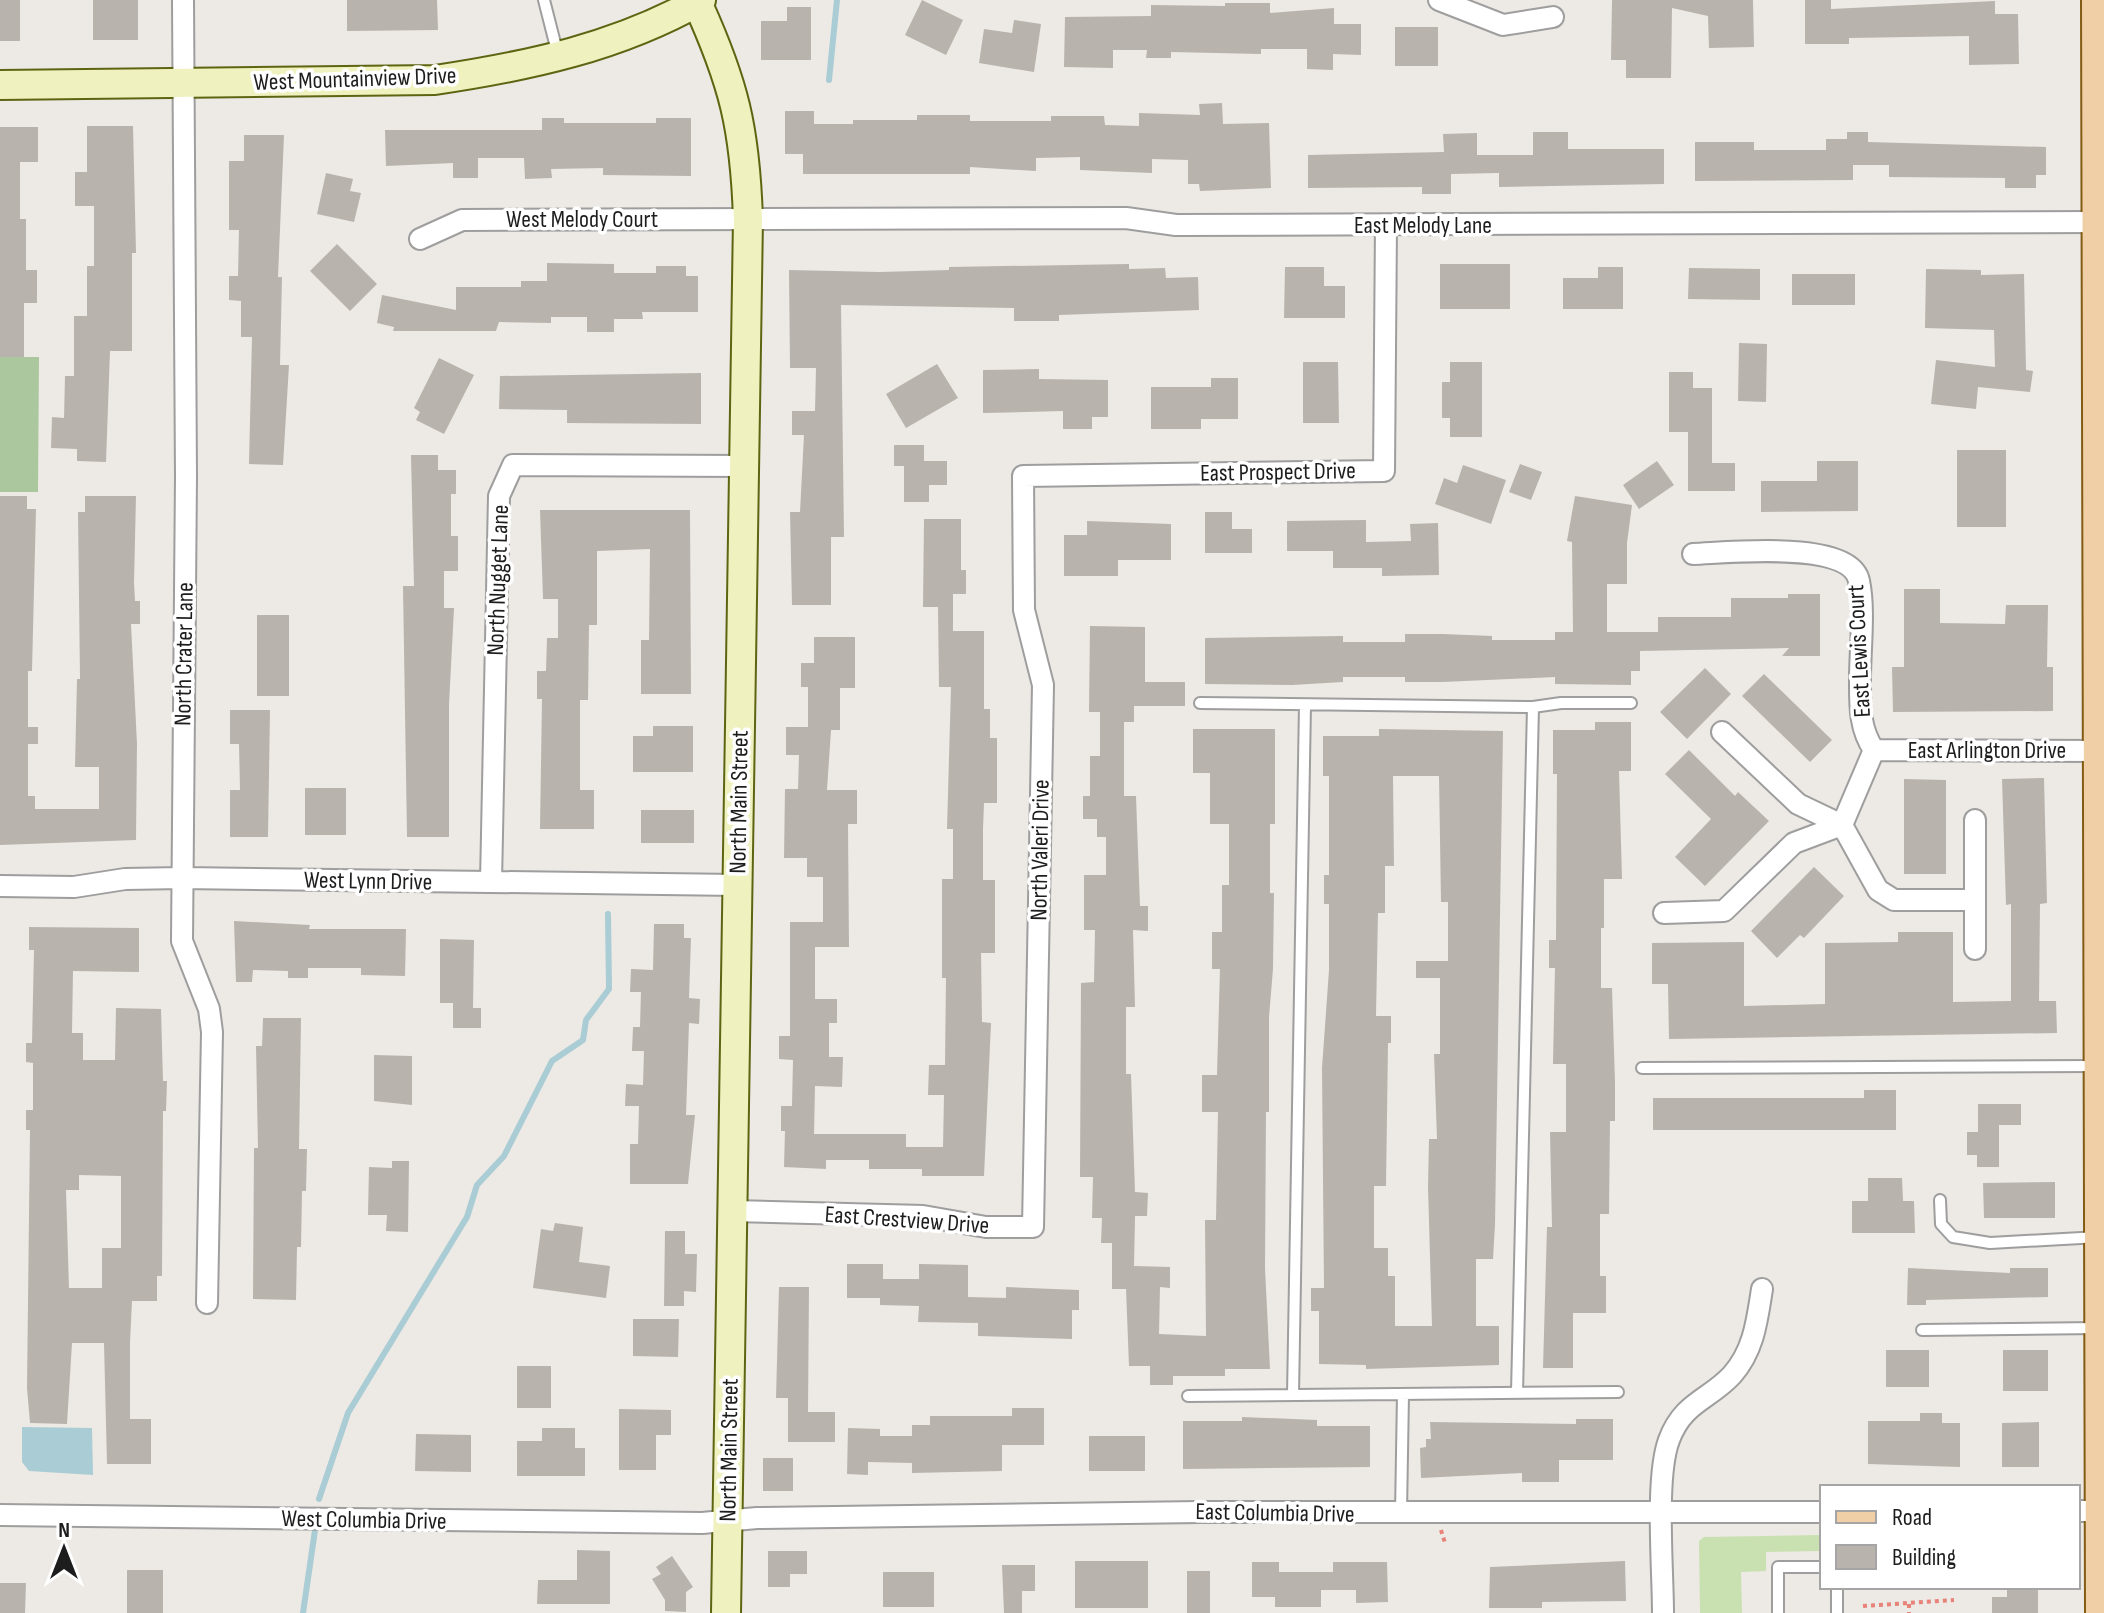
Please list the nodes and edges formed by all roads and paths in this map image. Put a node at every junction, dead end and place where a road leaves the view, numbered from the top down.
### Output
1 (183, 0) edge
2 (544, 0) edge
3 (1439, 0) edge
4 (2098, 0) edge
5 (698, 1) edge
6 (1553, 17) dead end
7 (559, 57) junction
8 (182, 83) junction
9 (0, 85) edge
10 (748, 219) junction
11 (2098, 222) junction
12 (1386, 225) junction
13 (420, 239) dead end
14 (746, 466) junction
15 (1023, 476) joint
16 (1693, 554) dead end
17 (1200, 703) dead end
18 (1631, 703) dead end
19 (1305, 705) junction
20 (1533, 707) junction
21 (1722, 732) dead end
22 (1874, 750) junction
23 (2100, 751) junction
24 (1975, 820) dead end
25 (1842, 825) junction
26 (182, 878) junction
27 (491, 882) junction
28 (738, 885) junction
29 (0, 886) edge
30 (1975, 900) junction
31 (1664, 913) dead end
32 (1975, 949) dead end
33 (2101, 1066) junction
34 (1642, 1068) dead end
35 (1940, 1200) dead end
36 (732, 1211) junction
37 (1033, 1227) joint
38 (2102, 1247) edge
39 (1762, 1289) dead end
40 (207, 1303) dead end
41 (2101, 1328) junction
42 (1922, 1330) dead end
43 (1618, 1392) dead end
44 (1517, 1393) junction
45 (1403, 1394) junction
46 (1293, 1395) junction
47 (1188, 1396) dead end
48 (2090, 1511) edge
49 (1820, 1512) edge
50 (1663, 1513) junction
51 (0, 1515) edge
52 (1401, 1515) junction
53 (728, 1521) junction
54 (2103, 1544) edge
55 (1820, 1567) edge
56 (1837, 1589) edge
57 (1954, 1600) dead end
58 (1909, 1604) junction
59 (1863, 1606) dead end
60 (726, 1613) edge
61 (1663, 1613) edge
62 (1778, 1613) edge
63 (1837, 1613) edge
64 (1909, 1613) edge
65 (2102, 1613) edge

1 - 8 street, North Crater Lane
2 - 7 lane
3 - 6 street
4 - 11 main road
5 - 7 street, West Mountainview Drive
5 - 10 street, North Main Street
7 - 8 street, West Mountainview Drive
8 - 9 street, West Mountainview Drive
8 - 26 street, North Crater Lane
10 - 12 street, East Melody Lane
10 - 13 street, West Melody Court
10 - 14 street, North Main Street
11 - 12 street, East Melody Lane
11 - 23 main road
12 - 15 street, East Prospect Drive
14 - 27 street, North Nugget Lane
14 - 28 street, North Main Street
15 - 37 street, North Valeri Drive
16 - 22 street, East Lewis Court
17 - 19 lane
18 - 20 lane
19 - 20 lane
19 - 46 lane
20 - 44 lane
21 - 25 street
22 - 23 street, East Arlington Drive
22 - 25 street
23 - 33 main road
24 - 30 street
25 - 30 street
25 - 31 street
26 - 27 street, West Lynn Drive
26 - 29 street, West Lynn Drive
26 - 40 street, North Crater Lane
27 - 28 street, West Lynn Drive
28 - 36 street, North Main Street
30 - 32 street
33 - 34 lane
33 - 38 main road
35 - 38 lane
36 - 37 street, East Crestview Drive
36 - 53 street, North Main Street
38 - 41 main road
39 - 50 street
41 - 42 lane
41 - 48 main road
43 - 44 lane
44 - 45 lane
45 - 46 lane
45 - 52 lane
46 - 47 lane
48 - 54 main road
49 - 50 street, East Columbia Drive
50 - 52 street, East Columbia Drive
50 - 61 street
51 - 53 street, West Columbia Drive
52 - 53 street, East Columbia Drive
53 - 60 street, North Main Street
54 - 65 main road
55 - 62 lane
56 - 63 lane
57 - 58 path
58 - 59 path
58 - 64 path

